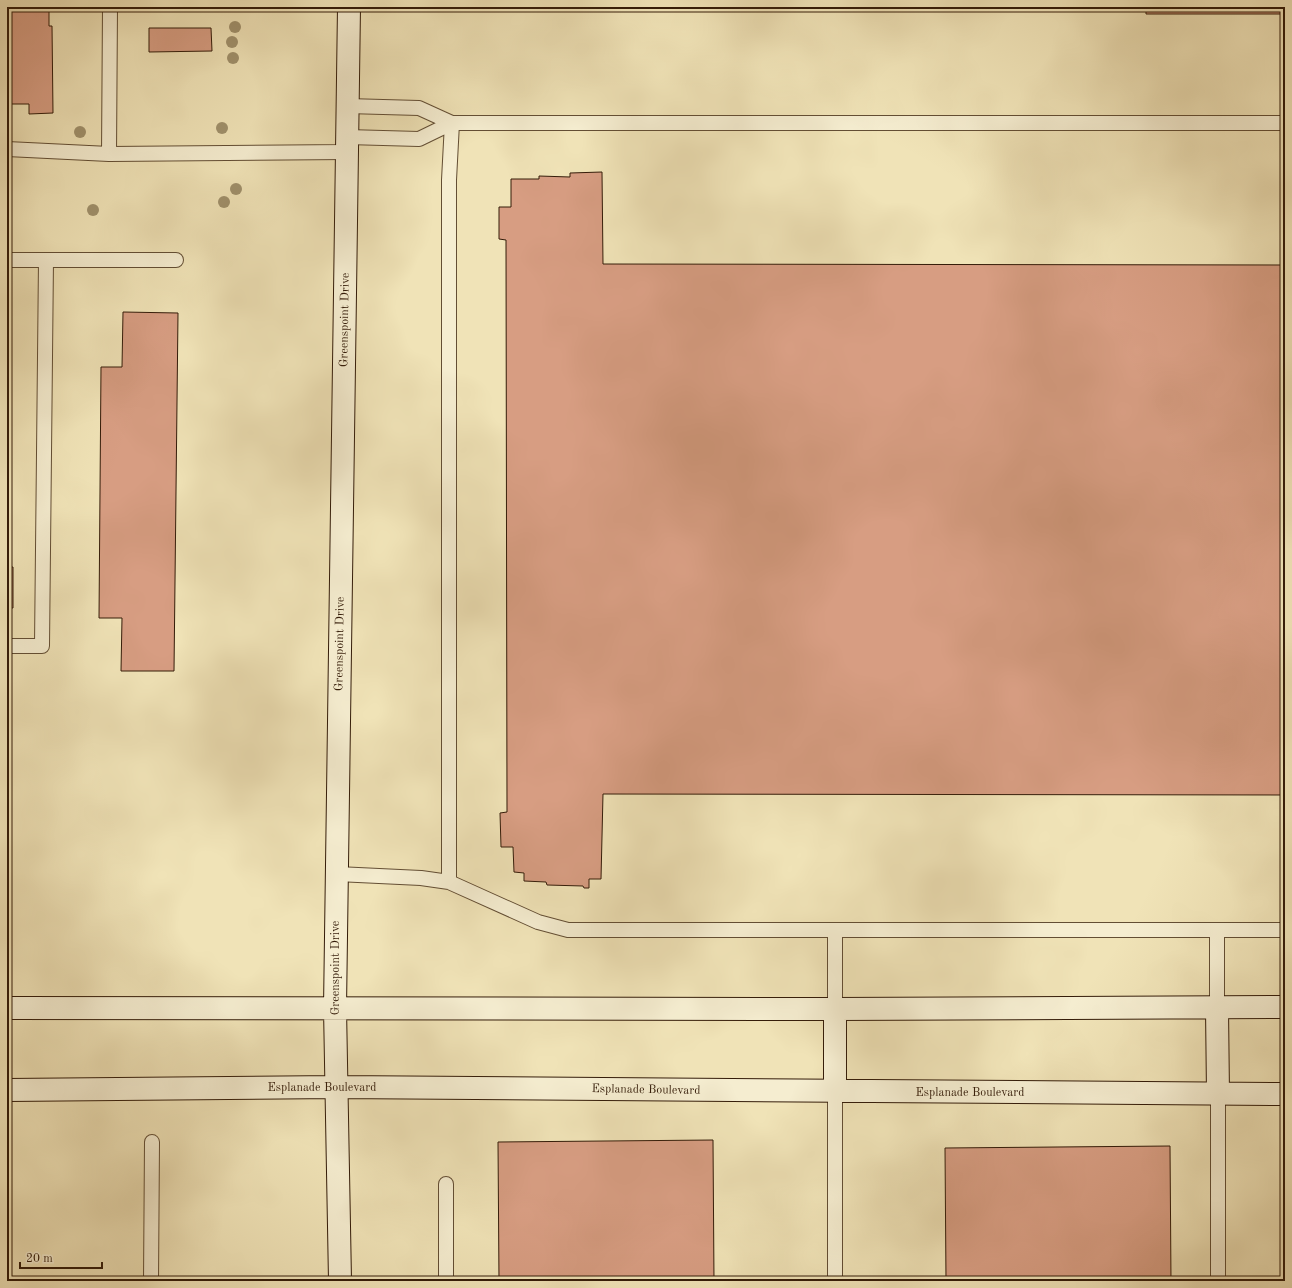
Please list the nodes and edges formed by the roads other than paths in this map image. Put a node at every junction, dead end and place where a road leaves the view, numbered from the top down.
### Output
1 (110, 7) edge
2 (349, 7) edge
3 (347, 106) junction
4 (452, 123) junction
5 (1285, 123) edge
6 (347, 145) junction
7 (7, 150) edge
8 (110, 154) junction
9 (7, 260) edge
10 (46, 260) junction
11 (176, 260) dead end
12 (7, 646) edge
13 (337, 874) junction
14 (449, 882) junction
15 (1217, 930) junction
16 (1285, 930) edge
17 (835, 931) junction
18 (1285, 1007) edge
19 (7, 1008) edge
20 (335, 1008) junction
21 (1217, 1008) junction
22 (835, 1009) junction
23 (337, 1087) junction
24 (7, 1090) edge
25 (835, 1092) junction
26 (1218, 1094) junction
27 (1285, 1094) edge
28 (152, 1142) dead end
29 (446, 1184) dead end
30 (151, 1281) edge
31 (340, 1281) edge
32 (446, 1281) edge
33 (835, 1281) edge
34 (1218, 1281) edge

1 - 8 lane
2 - 3 street, Greenspoint Drive
3 - 4 lane
3 - 6 street, Greenspoint Drive
4 - 5 lane
4 - 6 lane
4 - 14 lane
6 - 8 lane
6 - 13 street, Greenspoint Drive
7 - 8 lane
9 - 10 lane
10 - 11 lane
10 - 12 lane
13 - 14 lane
13 - 20 street, Greenspoint Drive
14 - 17 lane
15 - 16 lane
15 - 17 lane
15 - 21 lane
17 - 22 lane
18 - 21 street
19 - 20 street
20 - 22 street
20 - 23 street, Greenspoint Drive
21 - 22 street
21 - 26 street
22 - 25 street
23 - 24 street, Esplanade Boulevard
23 - 25 street, Esplanade Boulevard
23 - 31 street, Greenspoint Drive
25 - 26 street, Esplanade Boulevard
25 - 33 lane
26 - 27 street, Esplanade Boulevard
26 - 34 lane
28 - 30 lane
29 - 32 lane

